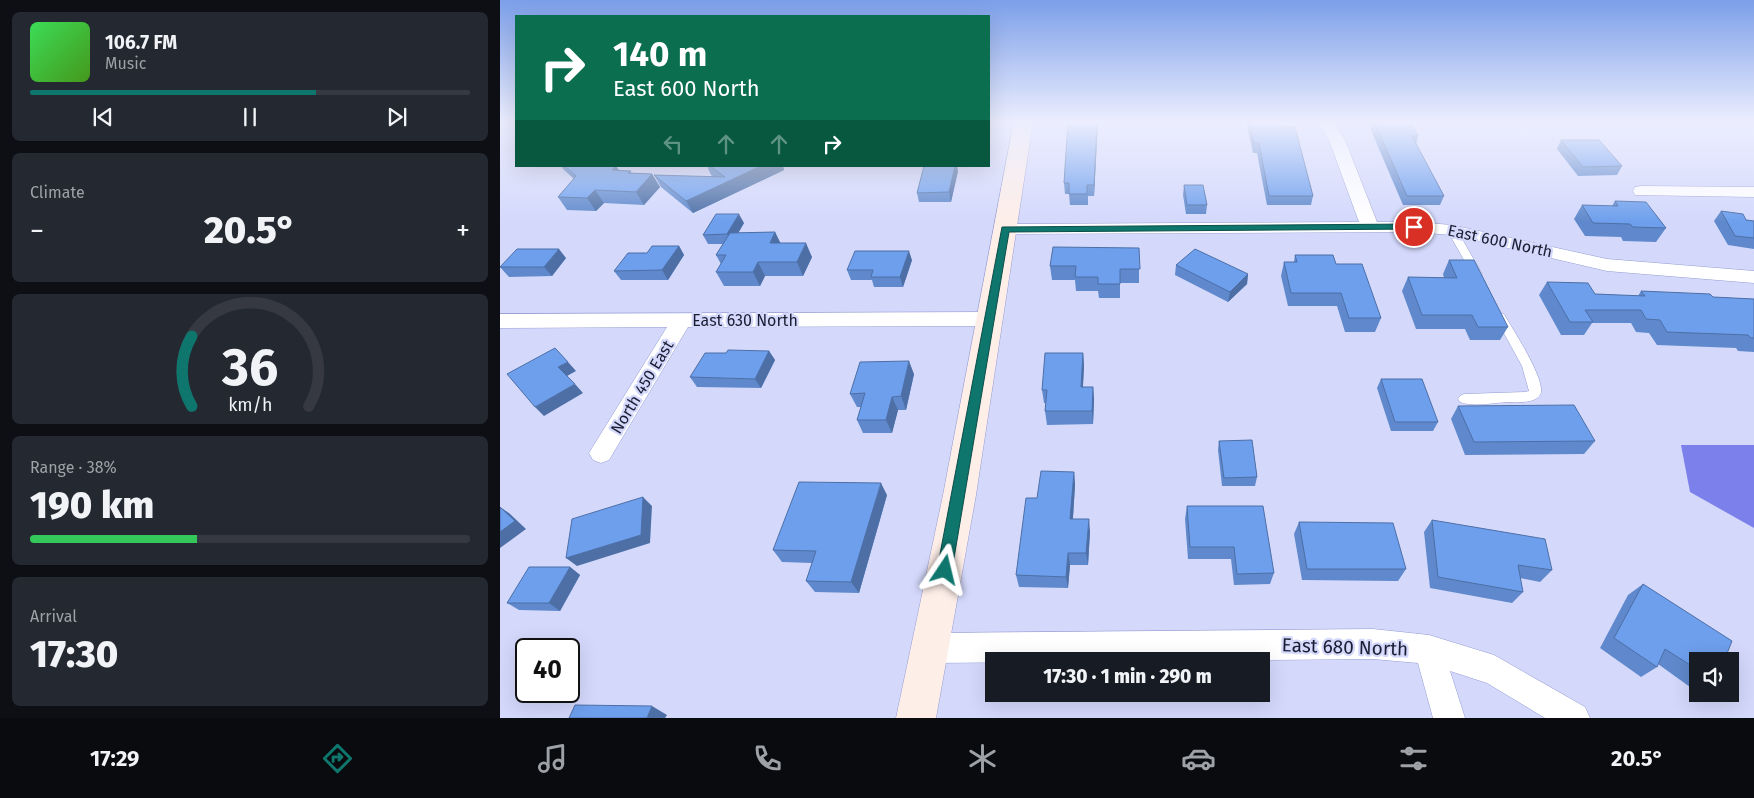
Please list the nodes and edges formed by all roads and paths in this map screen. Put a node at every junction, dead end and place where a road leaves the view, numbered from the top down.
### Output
1 (1018, 155) edge
2 (1343, 155) edge
3 (1641, 191) dead end
4 (1754, 192) edge
5 (1370, 227) junction
6 (1005, 229) junction
7 (1452, 230) junction
8 (1754, 277) edge
9 (1483, 285) edge
10 (1497, 310) edge
11 (990, 319) junction
12 (682, 320) junction
13 (500, 321) edge
14 (1464, 399) dead end
15 (601, 454) dead end
16 (931, 648) junction
17 (1429, 650) junction
18 (916, 718) edge
19 (1449, 718) edge
20 (1574, 718) edge

1 - 6 street
2 - 5 street
3 - 4 street
5 - 6 street, East 600 North
5 - 7 street, East 600 North
6 - 11 street
7 - 8 street, East 600 North
7 - 9 lane
10 - 14 lane
11 - 12 street, East 630 North
11 - 16 street
12 - 13 street, East 630 North
12 - 15 street, North 450 East
16 - 17 street, East 680 North
16 - 18 street
17 - 19 street
17 - 20 street, East 680 North

